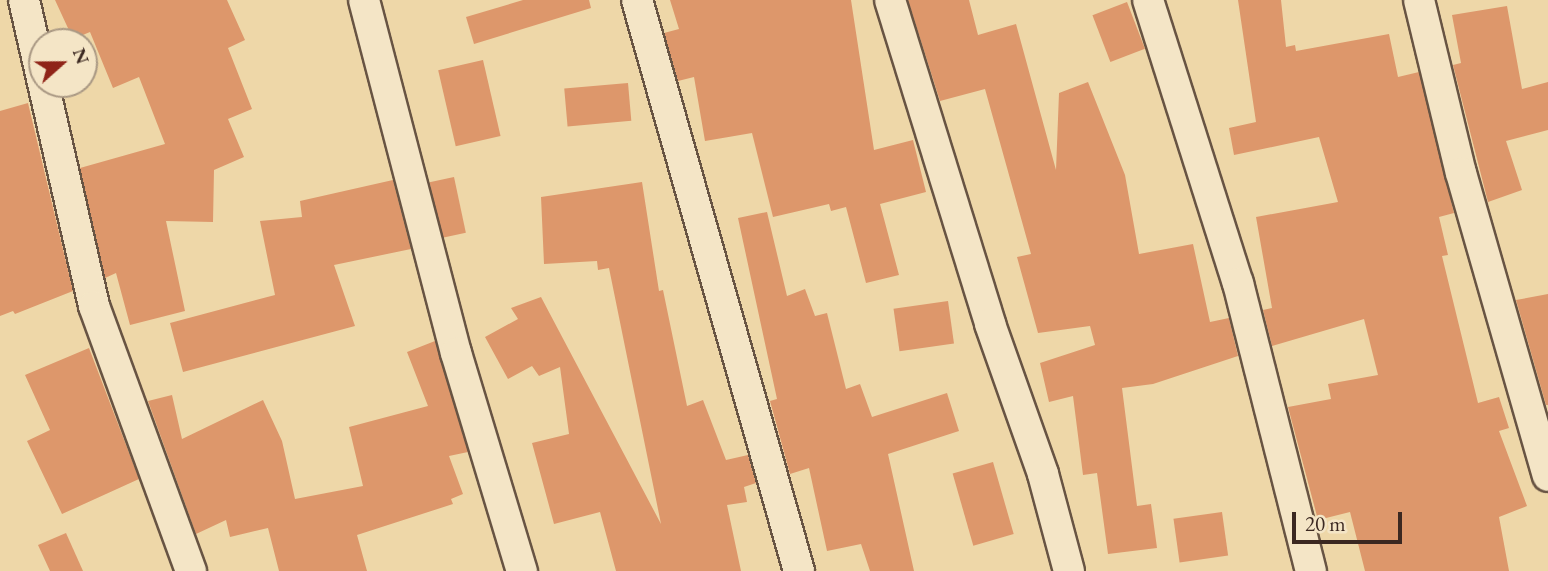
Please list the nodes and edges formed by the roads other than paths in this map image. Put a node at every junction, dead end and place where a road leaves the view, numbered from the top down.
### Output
1 (24, 0) edge
2 (364, 0) edge
3 (637, 0) edge
4 (890, 0) edge
5 (1148, 0) edge
6 (1419, 0) edge
7 (1548, 477) edge
8 (191, 571) edge
9 (522, 571) edge
10 (799, 571) edge
11 (1069, 571) edge
12 (1311, 571) edge

1 - 8 street
2 - 9 street
3 - 10 street
4 - 11 street
5 - 12 street
6 - 7 street

